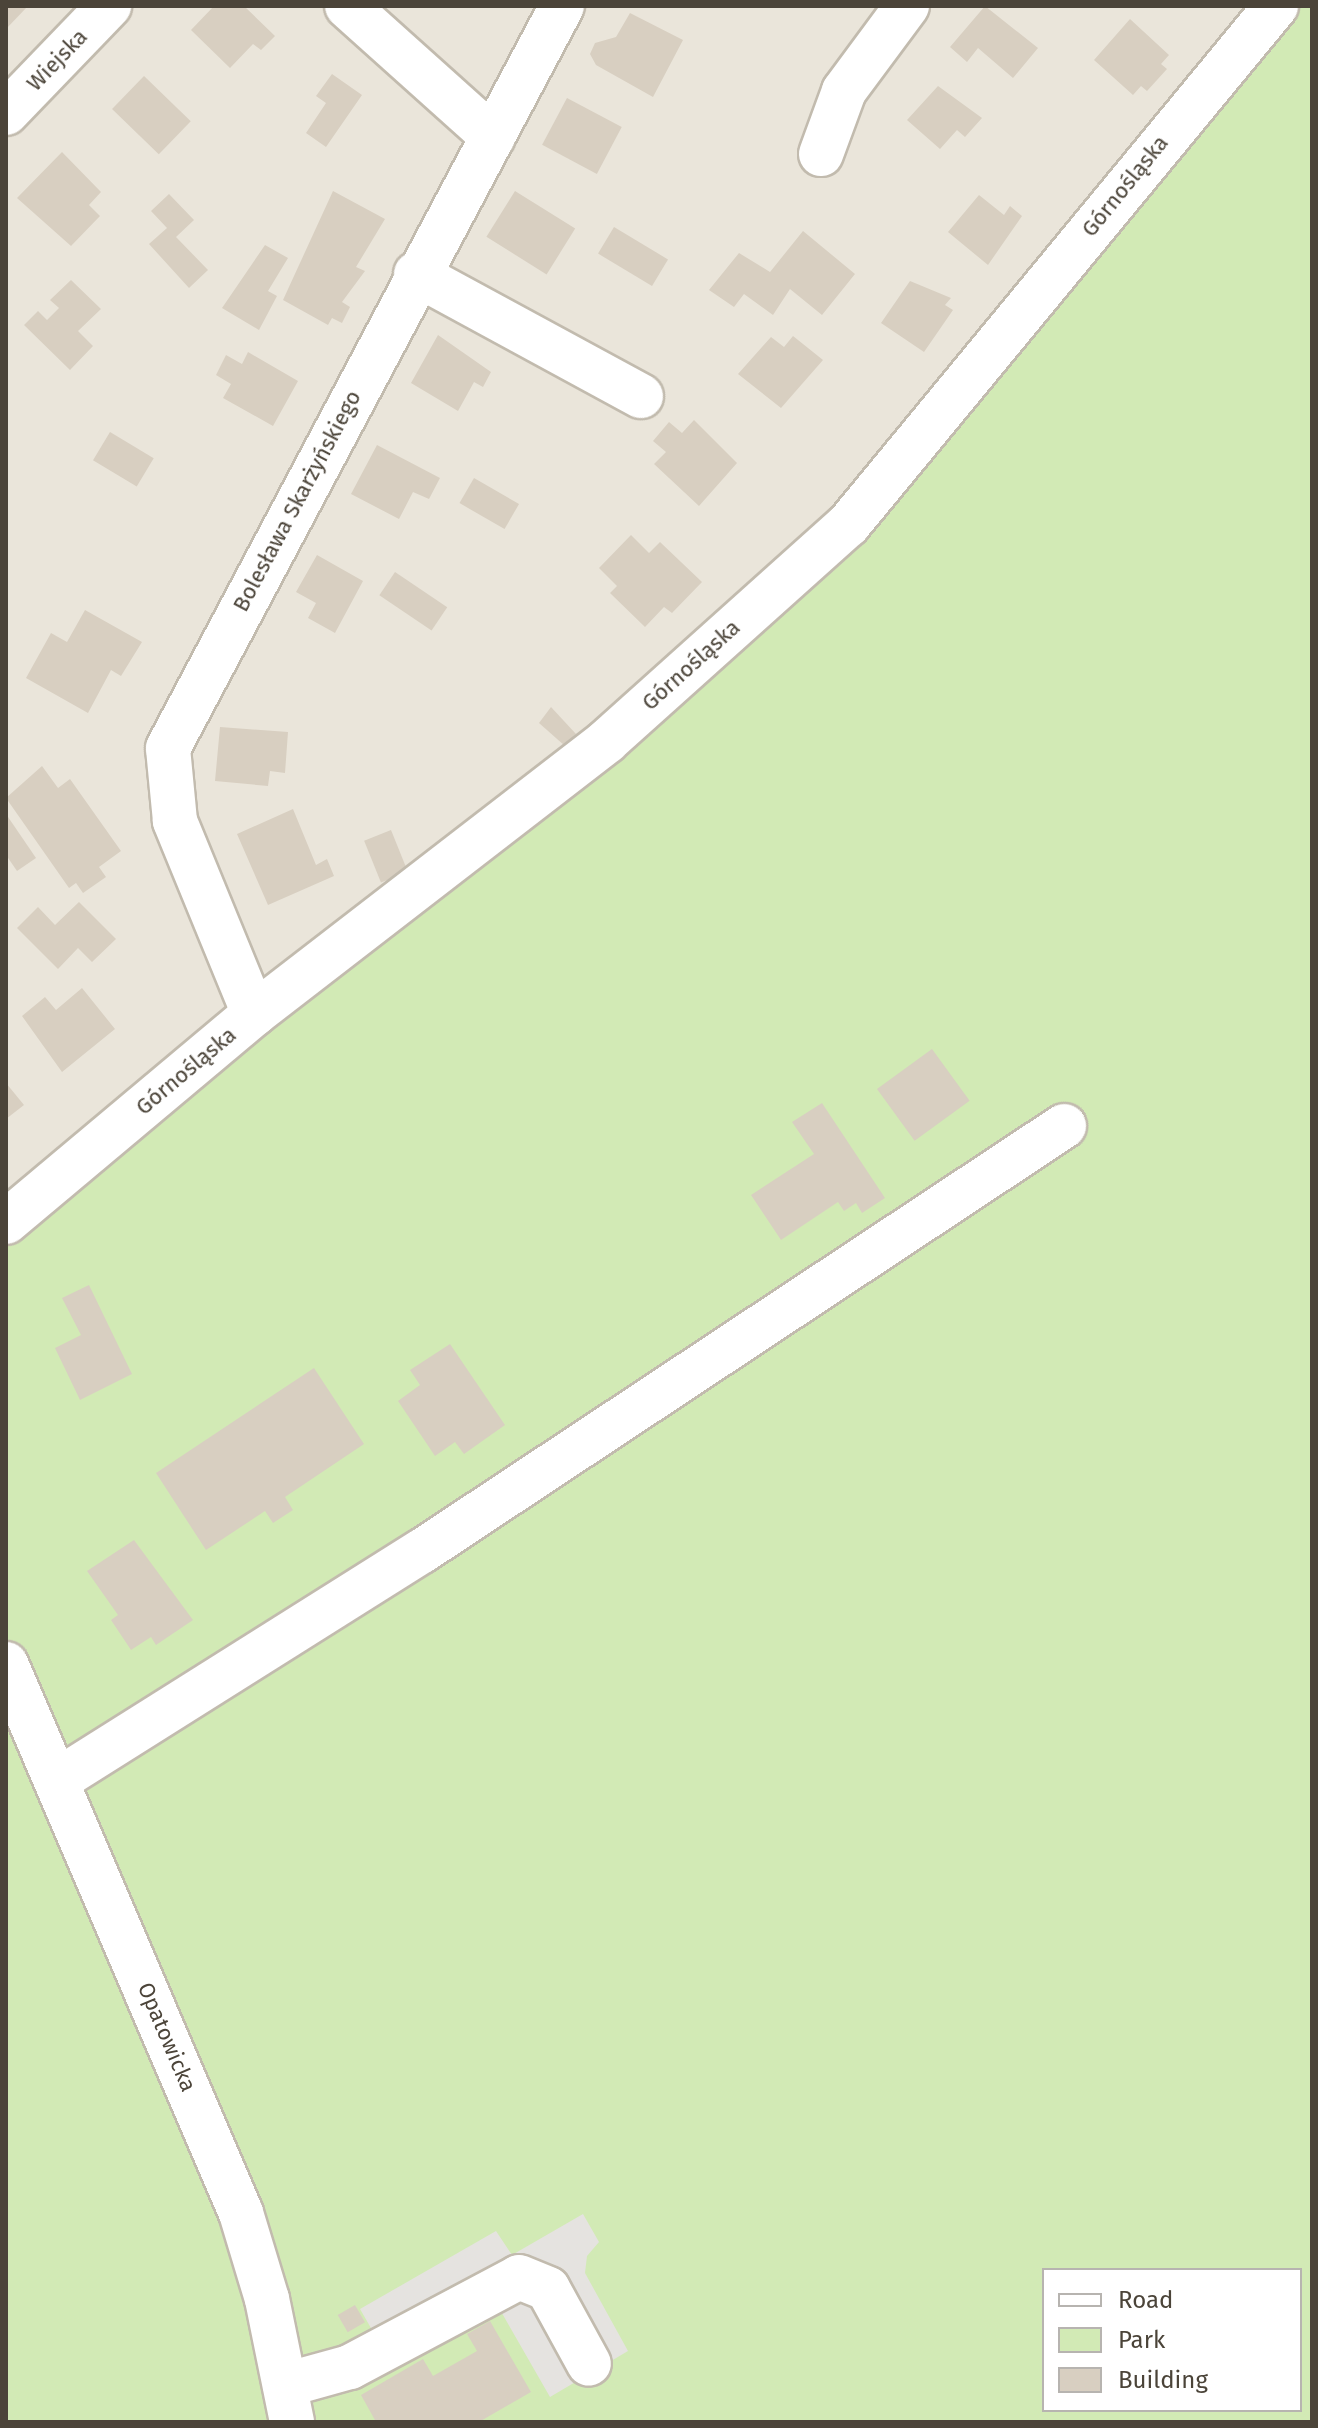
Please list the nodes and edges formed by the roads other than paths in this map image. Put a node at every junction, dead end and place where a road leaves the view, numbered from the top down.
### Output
1 (109, 6) edge
2 (347, 6) edge
3 (562, 6) edge
4 (907, 6) edge
5 (1276, 6) edge
6 (6, 113) edge
7 (493, 137) junction
8 (821, 154) dead end
9 (416, 274) junction
10 (641, 396) dead end
11 (254, 1014) junction
12 (1064, 1126) dead end
13 (6, 1222) edge
14 (6, 1664) edge
15 (58, 1780) junction
16 (589, 2364) dead end
17 (288, 2404) edge

1 - 6 street, Wiejska
2 - 7 street
3 - 7 street, Bolesława Skarżyńskiego
4 - 8 street
5 - 11 street, Górnośląska
7 - 9 street, Bolesława Skarżyńskiego
9 - 10 street
9 - 11 street, Bolesława Skarżyńskiego
11 - 13 street, Górnośląska
12 - 15 street
14 - 15 street, Opatowicka
15 - 17 street, Opatowicka
16 - 17 street

